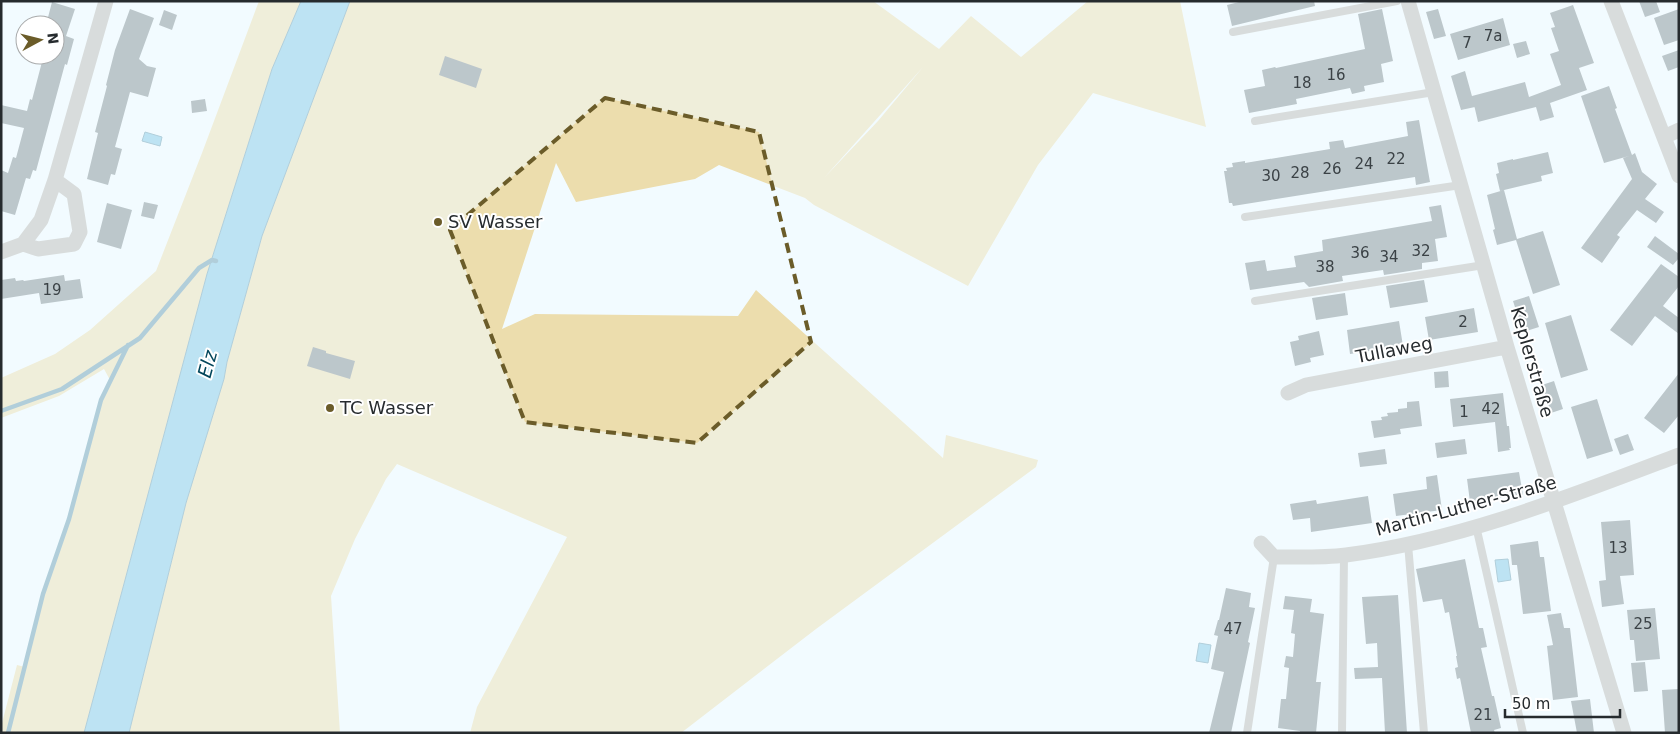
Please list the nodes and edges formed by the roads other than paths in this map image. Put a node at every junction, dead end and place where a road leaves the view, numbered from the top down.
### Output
1 (106, 1) edge
2 (1397, 1) edge
3 (1408, 1) edge
4 (1611, 1) edge
5 (1233, 32) dead end
6 (1434, 92) junction
7 (1255, 121) dead end
8 (1679, 130) edge
9 (1664, 137) junction
10 (1679, 176) edge
11 (55, 180) junction
12 (1461, 185) junction
13 (1245, 217) dead end
14 (22, 244) junction
15 (1, 252) edge
16 (1484, 265) junction
17 (1255, 300) dead end
18 (1507, 347) junction
19 (1288, 393) dead end
20 (1679, 455) edge
21 (1554, 503) junction
22 (1476, 526) junction
23 (1262, 543) dead end
24 (1408, 544) junction
25 (1344, 555) junction
26 (1274, 557) junction
27 (1247, 733) edge
28 (1342, 733) edge
29 (1424, 733) edge
30 (1523, 733) edge
31 (1624, 733) edge

1 - 11 street
2 - 5 lane
3 - 6 street, Keplerstraße
4 - 9 street
6 - 7 lane
6 - 12 street, Keplerstraße
8 - 9 street
9 - 10 street
11 - 14 street
11 - 14 street
12 - 13 lane
12 - 16 street, Keplerstraße
14 - 15 street
16 - 17 lane
16 - 18 street, Keplerstraße
18 - 19 street, Tullaweg
18 - 21 street, Keplerstraße
20 - 21 street, Martin-Luther-Straße
21 - 22 street, Martin-Luther-Straße
21 - 31 street, Keplerstraße
22 - 24 street, Martin-Luther-Straße
22 - 30 lane
23 - 26 street
24 - 25 street, Martin-Luther-Straße
24 - 29 lane
25 - 26 street, Martin-Luther-Straße
25 - 28 lane
26 - 27 lane

